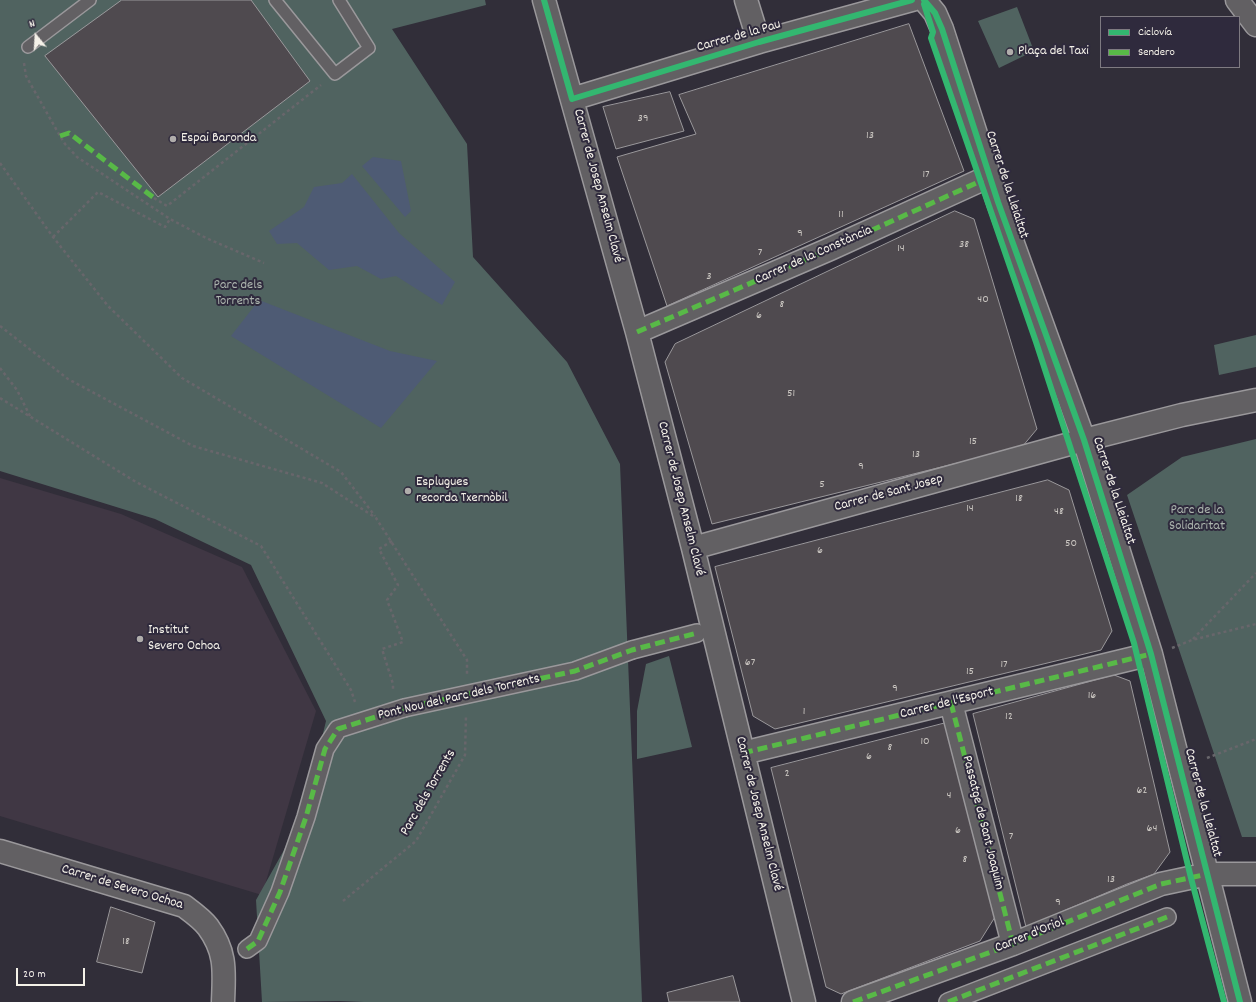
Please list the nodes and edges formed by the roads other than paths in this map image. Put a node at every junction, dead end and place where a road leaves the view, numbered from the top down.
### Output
1 (90, 0) edge
2 (339, 0) edge
3 (544, 0) edge
4 (746, 0) edge
5 (912, 0) edge
6 (924, 0) edge
7 (1237, 0) edge
8 (279, 3) edge
9 (1256, 25) edge
10 (759, 42) junction
11 (28, 47) road end
12 (572, 99) junction
13 (990, 176) junction
14 (637, 332) junction
15 (1256, 400) edge
16 (1084, 440) junction
17 (694, 548) junction
18 (697, 633) dead end
19 (1151, 654) junction
20 (951, 703) junction
21 (743, 753) junction
22 (0, 851) edge
23 (1208, 874) junction
24 (1256, 874) edge
25 (1167, 917) dead end
26 (1013, 944) junction
27 (247, 949) dead end
28 (222, 1002) edge
29 (804, 1002) edge
30 (853, 1002) edge
31 (948, 1002) edge
32 (1240, 1002) edge

1 - 11 lane
2 - 8 lane
3 - 12 main road, Carrer de Josep Anselm Clavé
4 - 10 main road
5 - 10 main road, Carrer de la Pau
6 - 13 main road, Carrer de la Lleialtat
7 - 9 main road
10 - 12 main road, Carrer de la Pau
12 - 14 main road, Carrer de Josep Anselm Clavé
13 - 14 main road, Carrer de la Constància
13 - 16 main road, Carrer de la Lleialtat
14 - 17 main road, Carrer de Josep Anselm Clavé
15 - 16 main road, Carrer de Sant Josep
16 - 17 main road, Carrer de Sant Josep
16 - 19 main road, Carrer de la Lleialtat
17 - 21 main road, Carrer de Josep Anselm Clavé
18 - 27 street, Pont Nou del Parc dels Torrents, bridge
19 - 20 main road, Carrer de l'Esport
19 - 23 main road, Carrer de la Lleialtat
20 - 21 main road, Carrer de l'Esport
20 - 26 main road, Passatge de Sant Joaquim
21 - 29 main road, Carrer de Josep Anselm Clavé
22 - 28 main road, Carrer de Severo Ochoa
23 - 24 main road, Carrer d'Oriol
23 - 26 main road, Carrer d'Oriol
23 - 32 main road, Carrer de la Lleialtat
25 - 31 street
26 - 30 main road, Carrer d'Oriol

